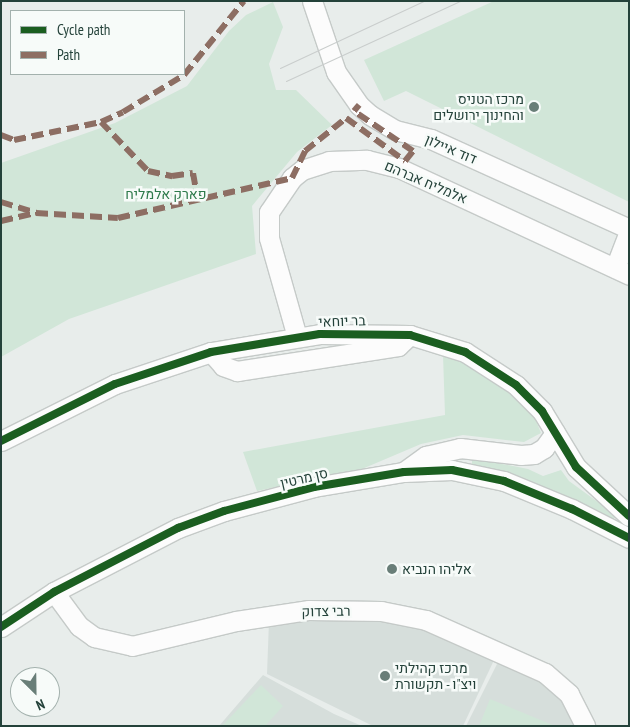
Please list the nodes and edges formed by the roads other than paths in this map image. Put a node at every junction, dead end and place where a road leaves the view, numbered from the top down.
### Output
1 (312, 1) edge
2 (320, 1) edge
3 (318, 23) junction
4 (629, 230) edge
5 (622, 272) edge
6 (410, 335) junction
7 (297, 337) junction
8 (211, 352) junction
9 (555, 432) junction
10 (1, 441) edge
11 (404, 472) junction
12 (629, 516) edge
13 (629, 538) edge
14 (54, 592) junction
15 (1, 627) edge
16 (585, 726) edge

1 - 3 street, דוד איילון
2 - 3 street, דוד איילון
3 - 4 street, דוד איילון
4 - 5 street, דוד איילון
5 - 7 street, אלמליח אברהם
6 - 7 street, בר יוחאי
6 - 8 street
6 - 9 street, בר יוחאי
7 - 8 street, בר יוחאי
8 - 10 street, בר יוחאי
9 - 11 street
9 - 12 street, בר יוחאי
11 - 13 street, סן מרטין
11 - 14 street, סן מרטין
14 - 15 street, סן מרטין
14 - 16 street, רבי צדוק

